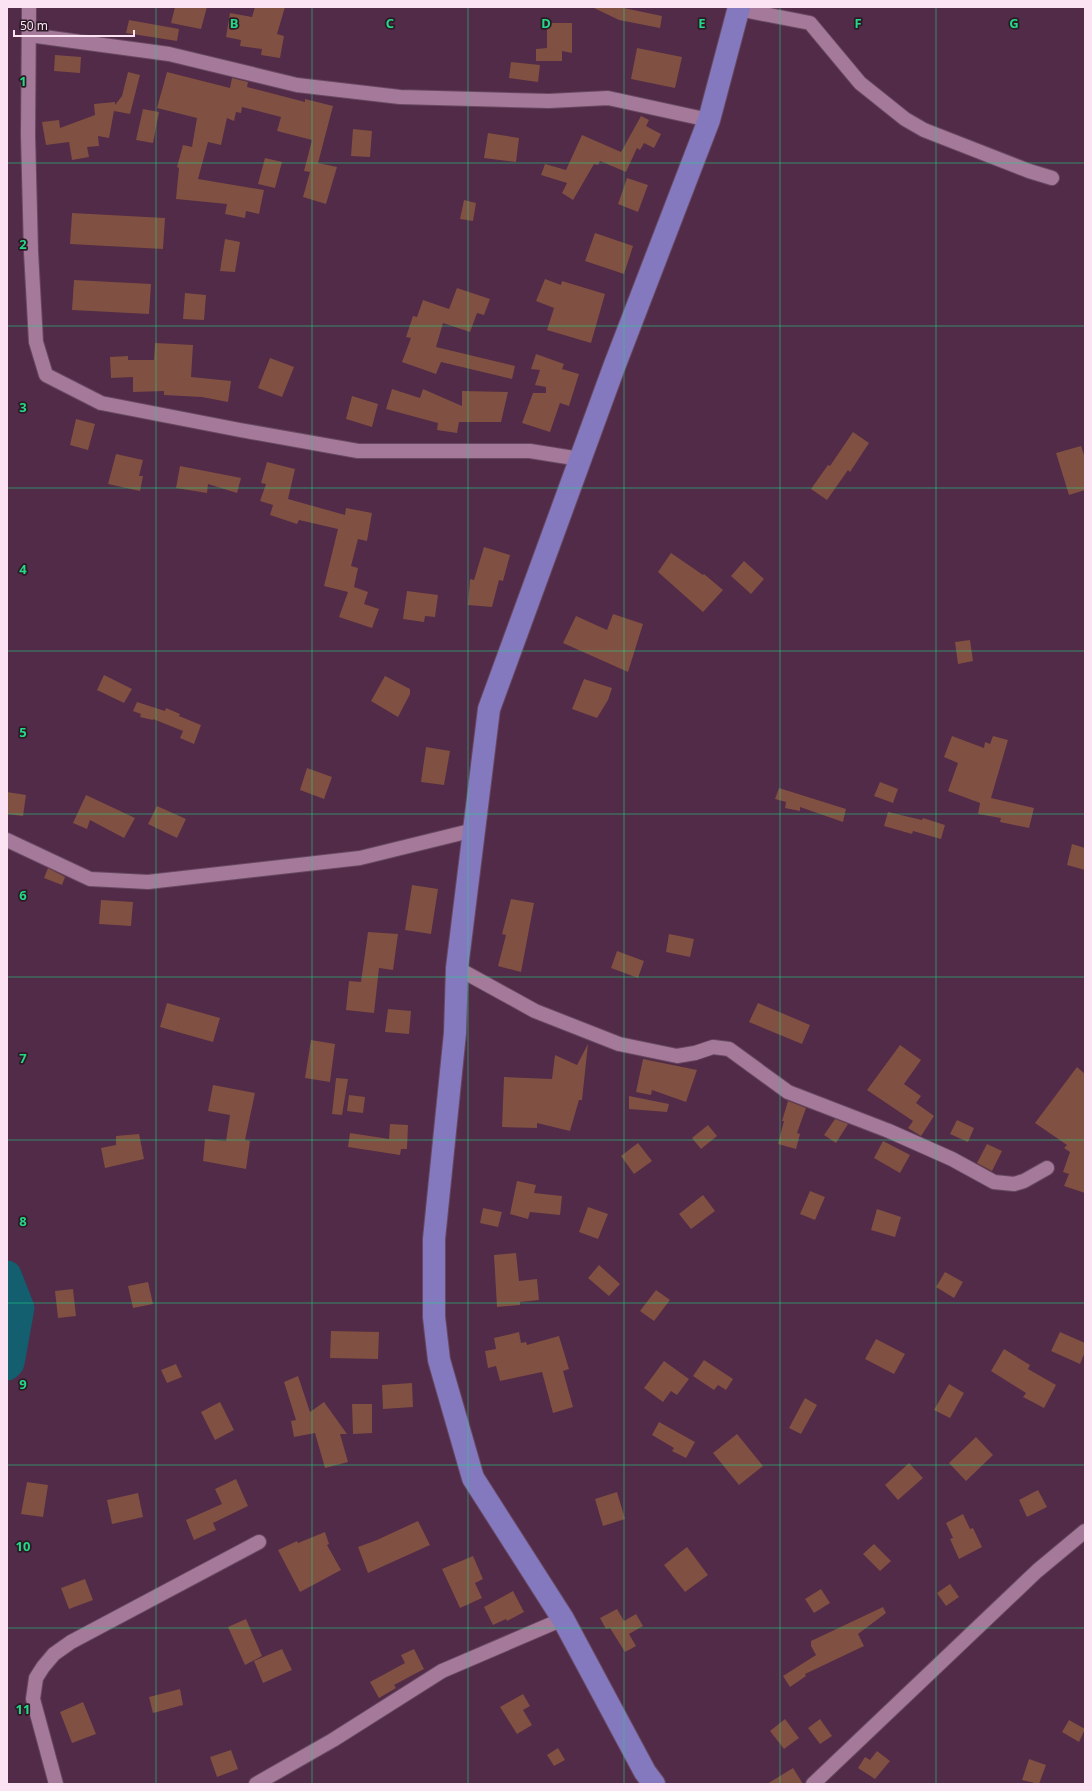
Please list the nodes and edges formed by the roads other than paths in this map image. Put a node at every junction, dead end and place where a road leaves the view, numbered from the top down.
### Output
1 (29, 7) edge
2 (738, 8) edge
3 (29, 35) junction
4 (709, 120) junction
5 (1052, 178) dead end
6 (580, 459) junction
7 (474, 830) junction
8 (7, 840) edge
9 (457, 968) junction
10 (1047, 1168) dead end
11 (1085, 1531) edge
12 (259, 1542) dead end
13 (563, 1619) junction
14 (56, 1784) edge
15 (256, 1784) edge
16 (654, 1784) edge
17 (813, 1784) edge

1 - 3 street
2 - 4 main road
2 - 5 street
3 - 4 street
3 - 6 street
4 - 6 main road
6 - 7 main road
7 - 8 street
7 - 9 main road
9 - 10 street
9 - 13 main road
11 - 17 street
12 - 14 street
13 - 15 street
13 - 16 main road

